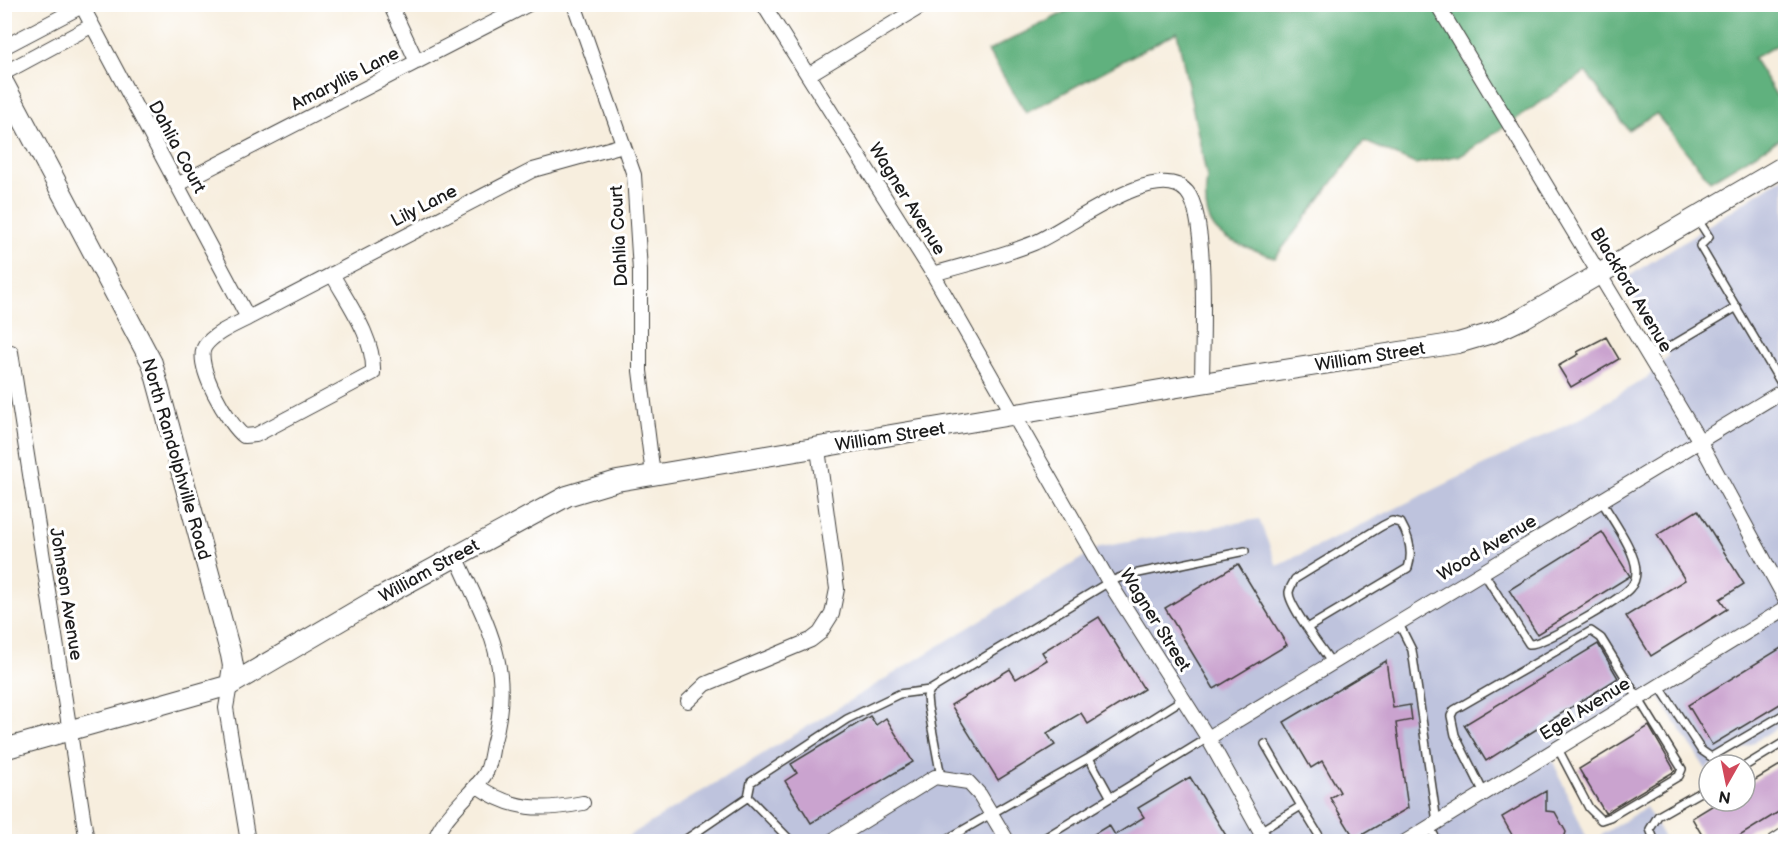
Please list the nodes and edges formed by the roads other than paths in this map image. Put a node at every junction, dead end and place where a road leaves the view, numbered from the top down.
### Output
1 (390, 4) edge
2 (529, 4) edge
3 (574, 4) edge
4 (764, 4) edge
5 (925, 4) edge
6 (1437, 4) edge
7 (81, 5) edge
8 (91, 26) junction
9 (4, 47) edge
10 (417, 62) junction
11 (4, 73) edge
12 (808, 75) junction
13 (4, 84) edge
14 (623, 145) junction
15 (1785, 165) edge
16 (177, 185) junction
17 (1696, 218) junction
18 (332, 274) junction
19 (933, 274) junction
20 (1600, 276) junction
21 (1737, 308) junction
22 (248, 318) junction
23 (8, 351) edge
24 (1648, 354) junction
25 (1202, 383) junction
26 (1785, 389) edge
27 (1013, 416) junction
28 (1699, 440) junction
29 (818, 449) junction
30 (653, 475) junction
31 (1601, 500) junction
32 (1245, 551) dead end
33 (456, 556) junction
34 (1483, 572) junction
35 (1109, 582) junction
36 (1785, 600) edge
37 (1785, 608) edge
38 (1399, 624) junction
39 (1312, 625) junction
40 (1331, 662) junction
41 (1658, 684) junction
42 (230, 685) junction
43 (930, 690) junction
44 (1637, 697) junction
45 (1182, 699) junction
46 (688, 701) dead end
47 (1785, 713) edge
48 (69, 731) junction
49 (1208, 738) junction
50 (1785, 741) edge
51 (1265, 744) dead end
52 (1557, 747) junction
53 (4, 749) edge
54 (1089, 758) junction
55 (1757, 758) edge
56 (941, 777) junction
57 (476, 785) junction
58 (1484, 793) junction
59 (1697, 794) edge
60 (1110, 796) junction
61 (748, 797) junction
62 (583, 804) dead end
63 (1301, 806) junction
64 (992, 815) junction
65 (1433, 824) junction
66 (1785, 834) edge
67 (1263, 836) edge
68 (87, 842) edge
69 (248, 842) edge
70 (434, 842) edge
71 (682, 842) edge
72 (792, 842) edge
73 (830, 842) edge
74 (942, 842) edge
75 (1008, 842) edge
76 (1038, 842) edge
77 (1323, 842) edge
78 (1405, 842) edge
79 (1438, 842) edge
80 (1655, 842) edge
81 (1773, 842) edge

1 - 10 street
2 - 10 street, Amaryllis Lane
3 - 14 street, Dahlia Court
4 - 12 street, Wagner Avenue
5 - 12 street
6 - 20 street, Blackford Avenue
7 - 8 street, Dahlia Court
7 - 9 street, Dahlia Court
8 - 11 street
8 - 16 street, Dahlia Court
10 - 16 street, Amaryllis Lane
12 - 19 street, Wagner Avenue
13 - 42 main road, North Randolphville Road
14 - 18 street, Lily Lane
14 - 30 street, Dahlia Court
15 - 17 main road, William Street
16 - 22 street, Dahlia Court
17 - 20 main road, William Street
17 - 21 lane
18 - 22 street, Lily Lane
18 - 22 street, Lily Lane
19 - 25 street
19 - 27 street, Wagner Avenue
20 - 24 street, Blackford Avenue
20 - 25 main road, William Street
21 - 24 lane
21 - 26 lane
23 - 48 street, Johnson Avenue
24 - 28 street, Blackford Avenue
25 - 27 main road, William Street
26 - 28 street, Wood Avenue
27 - 29 main road, William Street
27 - 35 street, Wagner Street
28 - 31 street, Wood Avenue
28 - 36 street, Blackford Avenue
29 - 30 main road, William Street
29 - 46 street
30 - 33 main road, William Street
31 - 34 street, Wood Avenue
31 - 34 lane
32 - 35 lane
33 - 42 main road, William Street
33 - 57 street
34 - 38 street, Wood Avenue
35 - 43 lane
35 - 45 street, Wagner Street
37 - 41 street, Egel Avenue
38 - 40 street, Wood Avenue
38 - 65 lane
39 - 39 lane
39 - 40 lane
40 - 49 street, Wood Avenue
41 - 44 street, Egel Avenue
41 - 47 lane
42 - 48 main road, William Street
42 - 69 street
43 - 56 lane
43 - 61 lane
44 - 52 street, Egel Avenue
44 - 52 lane
44 - 58 lane
45 - 49 street, Wagner Street
45 - 54 lane
48 - 53 main road, William Street
48 - 68 street, Johnson Avenue
49 - 60 lane
49 - 67 street, Wagner Street
50 - 55 lane
51 - 63 lane
52 - 58 street, Egel Avenue
54 - 60 lane
54 - 64 lane
56 - 64 street
56 - 73 street
57 - 62 street
57 - 70 street
58 - 65 street, Egel Avenue
59 - 80 lane
60 - 76 lane
61 - 71 lane
61 - 72 lane
63 - 67 lane
63 - 77 lane
64 - 74 lane
64 - 75 street
65 - 78 street, Egel Avenue
65 - 79 lane
66 - 81 street

